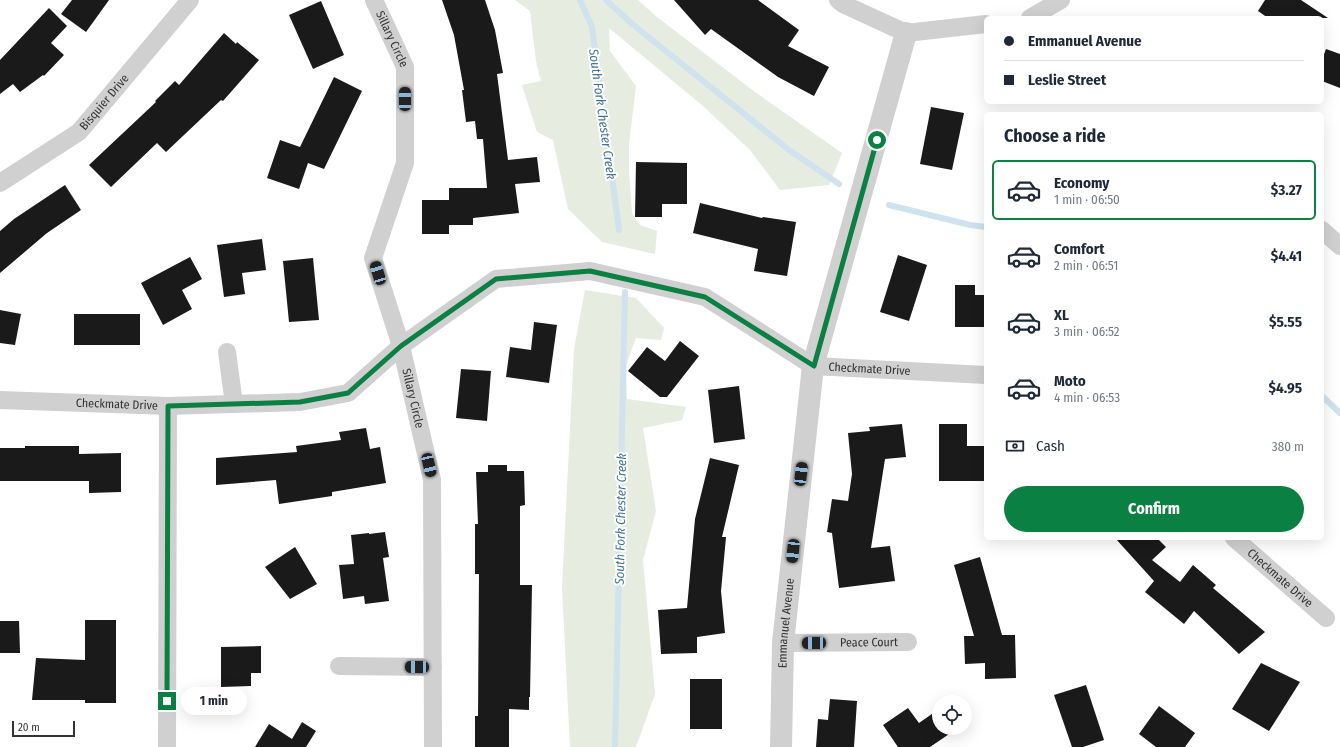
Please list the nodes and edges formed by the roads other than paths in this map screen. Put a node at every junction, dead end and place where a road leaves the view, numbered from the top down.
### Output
1 (190, 0) edge
2 (374, 0) edge
3 (838, 0) edge
4 (1061, 0) edge
5 (1033, 16) edge
6 (984, 24) edge
7 (906, 33) junction
8 (0, 183) edge
9 (1324, 232) edge
10 (1340, 246) edge
11 (401, 346) junction
12 (227, 352) dead end
13 (814, 366) junction
14 (984, 375) edge
15 (0, 400) edge
16 (234, 404) junction
17 (168, 406) junction
18 (1236, 540) edge
19 (1326, 618) dead end
20 (908, 642) dead end
21 (782, 643) junction
22 (339, 666) dead end
23 (433, 667) junction
24 (167, 747) edge
25 (433, 747) edge
26 (781, 747) edge

1 - 8 street, Bisquier Drive
2 - 11 street, Sillary Circle
3 - 7 street
4 - 5 street
6 - 7 street
7 - 13 street, Emmanuel Avenue
9 - 10 street
11 - 13 street, Checkmate Drive
11 - 16 street, Checkmate Drive
11 - 23 street, Sillary Circle
12 - 16 street
13 - 14 street, Checkmate Drive
13 - 21 street, Emmanuel Avenue
15 - 17 street, Checkmate Drive
16 - 17 street, Checkmate Drive
17 - 24 street
18 - 19 street, Checkmate Drive
20 - 21 street, Peace Court
21 - 26 street, Emmanuel Avenue
22 - 23 street
23 - 25 street, Sillary Circle

